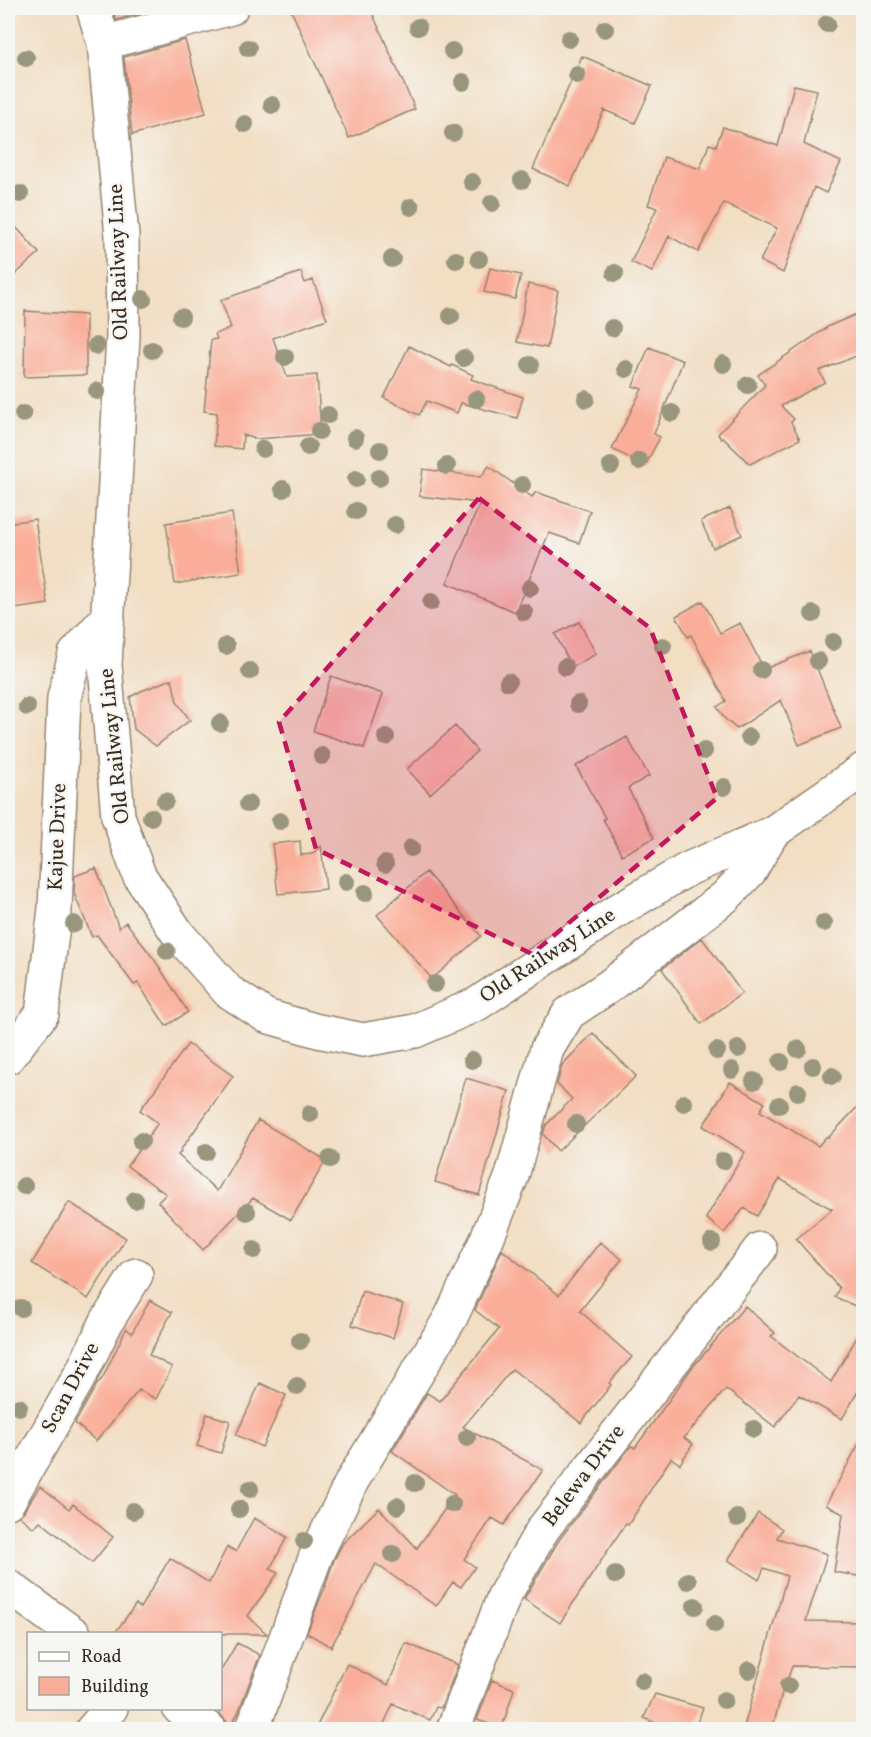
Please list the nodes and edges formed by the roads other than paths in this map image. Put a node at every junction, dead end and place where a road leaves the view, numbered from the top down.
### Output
1 (93, 8) edge
2 (231, 8) edge
3 (104, 43) junction
4 (108, 617) junction
5 (864, 768) edge
6 (772, 833) junction
7 (8, 1057) edge
8 (760, 1249) dead end
9 (136, 1275) dead end
10 (8, 1502) edge
11 (8, 1586) edge
12 (71, 1632) edge
13 (109, 1710) edge
14 (182, 1710) edge
15 (92, 1730) edge
16 (210, 1730) edge
17 (252, 1730) edge
18 (453, 1730) edge

1 - 3 street, Old Railway Line
2 - 3 street
3 - 4 street, Old Railway Line
4 - 6 street, Old Railway Line
4 - 7 street, Kajue Drive
5 - 6 street, Old Railway Line
6 - 17 street, Old Railway Line
8 - 18 street, Belewa Drive
9 - 10 street, Scan Drive
11 - 12 street
13 - 15 street
14 - 16 street

